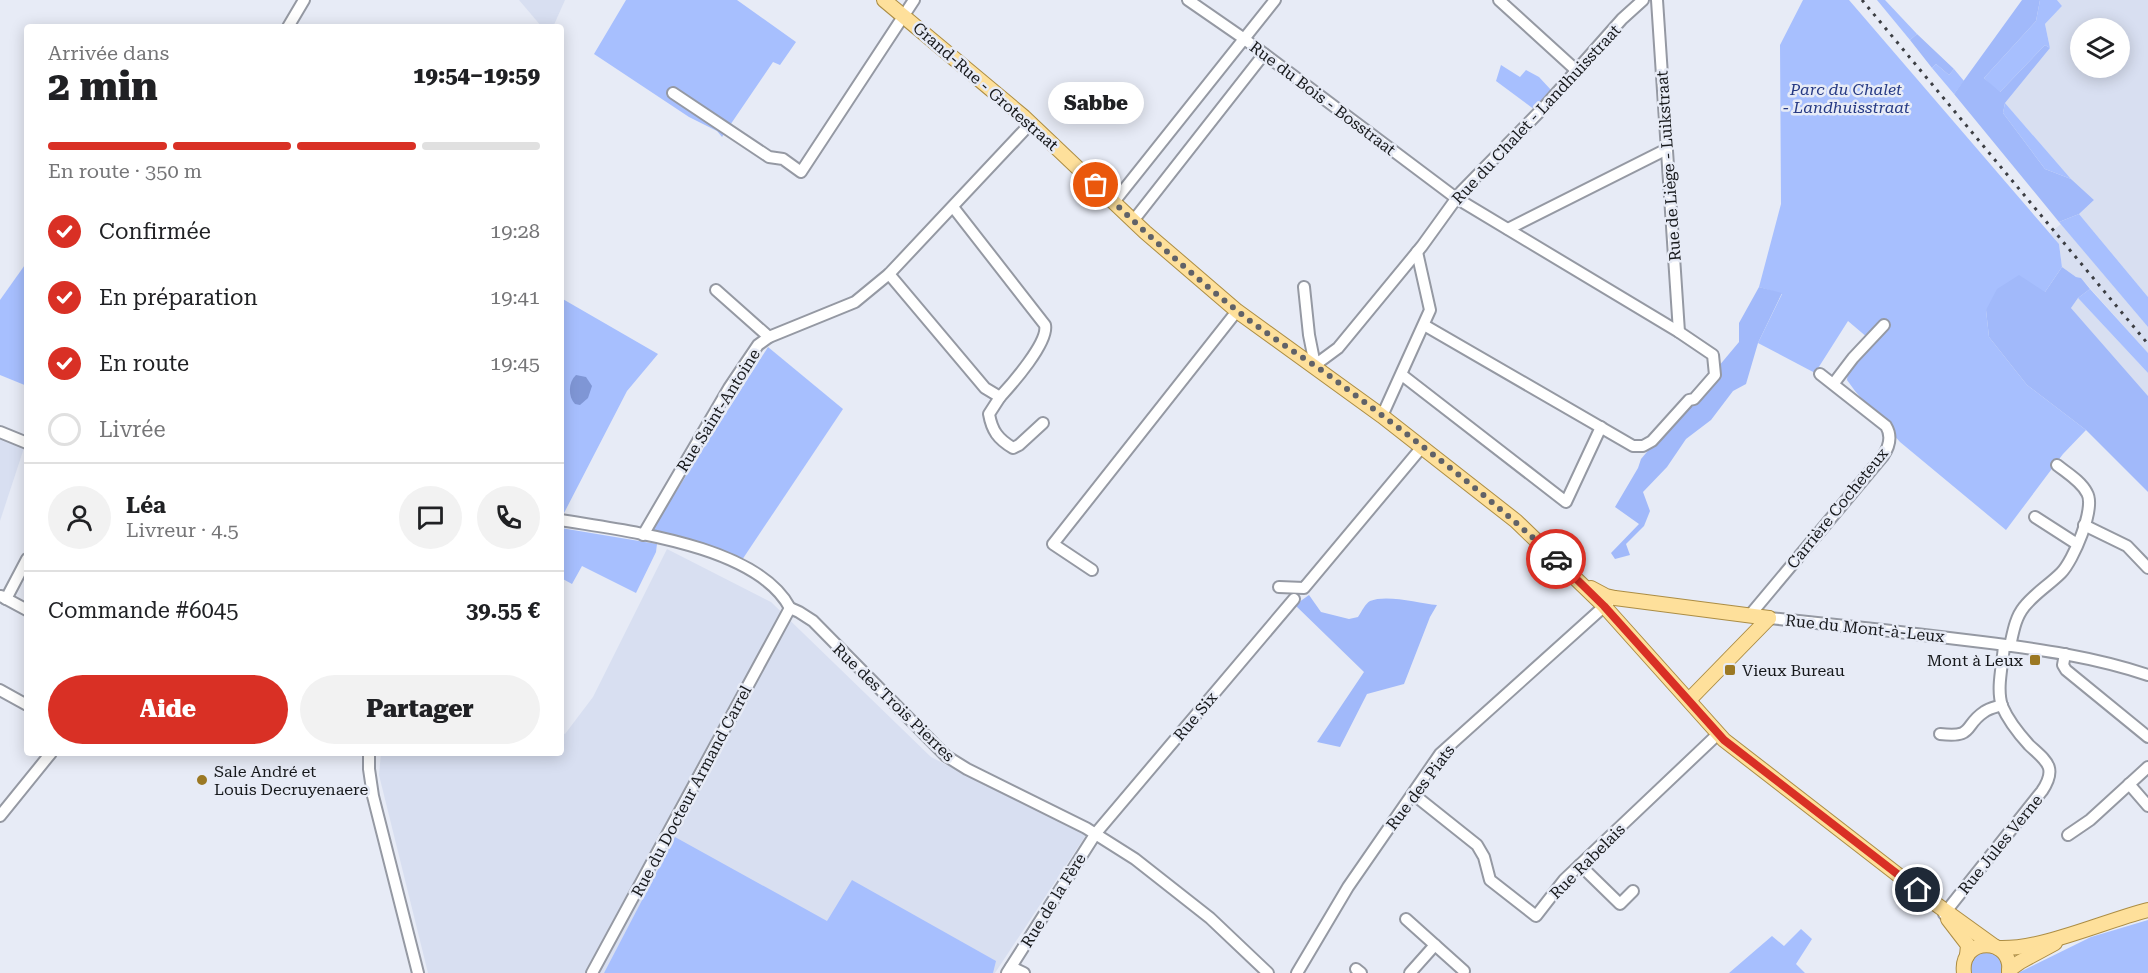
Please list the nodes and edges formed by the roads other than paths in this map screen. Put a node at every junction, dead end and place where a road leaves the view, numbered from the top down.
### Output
1 (304, 0) edge
2 (884, 0) edge
3 (914, 0) edge
4 (1188, 0) edge
5 (1275, 0) edge
6 (1499, 0) edge
7 (1643, 0) edge
8 (1657, 0) edge
9 (904, 16) junction
10 (290, 24) edge
11 (1243, 38) junction
12 (1264, 54) junction
13 (1577, 71) junction
14 (673, 93) dead end
15 (1031, 123) junction
16 (1667, 149) junction
17 (1456, 198) junction
18 (1114, 202) junction
19 (953, 207) junction
20 (1133, 221) junction
21 (1508, 229) junction
22 (1417, 252) junction
23 (889, 274) junction
24 (1304, 287) dead end
25 (716, 290) dead end
26 (1237, 311) junction
27 (1424, 325) junction
28 (1884, 325) dead end
29 (1679, 332) junction
30 (769, 337) junction
31 (1315, 366) junction
32 (1820, 374) dead end
33 (1402, 375) junction
34 (1834, 383) junction
35 (1000, 397) junction
36 (1382, 416) junction
37 (1043, 423) dead end
38 (1601, 427) junction
39 (0, 432) edge
40 (24, 441) edge
41 (1422, 447) junction
42 (2057, 465) dead end
43 (2035, 517) dead end
44 (564, 521) edge
45 (2084, 525) junction
46 (643, 535) junction
47 (2077, 544) junction
48 (24, 564) edge
49 (2148, 568) edge
50 (1092, 570) dead end
51 (1279, 587) dead end
52 (3, 597) edge
53 (1294, 599) dead end
54 (1610, 602) junction
55 (24, 608) edge
56 (789, 608) junction
57 (1750, 615) junction
58 (1769, 618) junction
59 (2007, 645) junction
60 (2065, 654) junction
61 (2148, 675) edge
62 (0, 690) edge
63 (1689, 700) junction
64 (24, 703) edge
65 (2002, 705) junction
66 (1718, 734) junction
67 (1940, 734) dead end
68 (2148, 737) edge
69 (49, 756) edge
70 (369, 756) edge
71 (2148, 767) edge
72 (2128, 784) junction
73 (1413, 794) junction
74 (2148, 807) edge
75 (0, 815) edge
76 (1096, 833) junction
77 (2068, 835) dead end
78 (1580, 865) junction
79 (1633, 891) dead end
80 (2148, 910) edge
81 (1945, 912) junction
82 (1406, 919) dead end
83 (2069, 934) junction
84 (1435, 945) junction
85 (1996, 947) junction
86 (1963, 967) edge
87 (1009, 970) edge
88 (1464, 971) dead end
89 (2009, 972) edge
90 (418, 973) edge
91 (592, 973) edge
92 (1023, 973) edge
93 (1268, 973) edge
94 (1297, 973) edge
95 (1410, 973) edge

1 - 10 street
2 - 9 main road, Grand-Rue - Grotestraat
3 - 9 street
4 - 11 street, Rue du Bois - Bosstraat
5 - 11 street
6 - 13 street
7 - 13 street, Rue du Chalet - Landhuisstraat
8 - 16 street, Rue de Liège - Luikstraat
9 - 14 street
9 - 15 main road, Grand-Rue - Grotestraat
11 - 12 street, Rue du Bois - Bosstraat
11 - 18 street
12 - 17 street, Rue du Bois - Bosstraat
12 - 20 street
13 - 17 street, Rue du Chalet - Landhuisstraat
15 - 18 main road, Grand-Rue - Grotestraat
15 - 19 street, Rue Saint-Antoine
16 - 21 street
16 - 29 street, Rue de Liège - Luikstraat
17 - 21 street, Rue du Bois - Bosstraat
17 - 22 street, Rue du Chalet - Landhuisstraat
18 - 20 main road, Grand-Rue - Grotestraat
19 - 23 street, Rue Saint-Antoine
19 - 35 street
20 - 26 main road, Grand-Rue - Grotestraat
21 - 29 street, Rue du Bois - Bosstraat
22 - 27 street
22 - 31 street, Rue du Chalet - Landhuisstraat
23 - 30 street, Rue Saint-Antoine
23 - 35 street
24 - 31 street
25 - 30 street
26 - 31 main road, Grand-Rue - Grotestraat
26 - 50 street
27 - 33 street
27 - 38 street
28 - 34 street
29 - 38 street, Rue du Bois - Bosstraat
30 - 46 street, Rue Saint-Antoine
31 - 36 main road, Grand-Rue - Grotestraat
32 - 34 street, Carrière Cocheteux
33 - 36 street
33 - 38 street
34 - 57 street, Carrière Cocheteux
35 - 37 street
36 - 41 main road, Grand-Rue - Grotestraat
39 - 40 street
41 - 51 street
41 - 54 main road, Grand-Rue - Grotestraat
42 - 45 street
43 - 47 street
44 - 46 street, Rue des Trois Pierres
45 - 47 street
45 - 49 street
46 - 56 street, Rue des Trois Pierres
47 - 59 street
48 - 52 street
52 - 55 street
53 - 76 street, Rue Six
54 - 57 main road, Rue du Mont-à-Leux
54 - 63 main road, Grand-Rue - Grotestraat
54 - 73 street, Rue des Piats
56 - 76 street, Rue des Trois Pierres
56 - 91 street, Rue du Docteur Armand Carrel
57 - 58 main road, Rue du Mont-à-Leux
58 - 59 street, Rue du Mont-à-Leux
58 - 63 main road
59 - 60 street, Rue du Mont-à-Leux
59 - 65 street
60 - 61 street, Rue du Mont-à-Leux
60 - 68 street
62 - 64 street
63 - 66 main road, Grand-Rue - Grotestraat
65 - 67 street
65 - 81 street, Rue Jules Verne
66 - 78 street, Rue Rabelais
66 - 81 main road, Grand-Rue - Grotestraat
69 - 75 street
70 - 90 street
71 - 72 street
72 - 74 street
72 - 77 street
73 - 78 street, Rue Rabelais
73 - 94 street, Rue des Piats
76 - 87 street, Rue de la Fère
76 - 93 street, Rue des Trois Pierres
78 - 79 street
80 - 83 main road
81 - 85 main road
81 - 86 main road
82 - 84 street
83 - 85 main road
83 - 89 main road
84 - 88 street
84 - 95 street
85 - 86 main road
85 - 89 main road
87 - 92 street, Rue de la Fère

